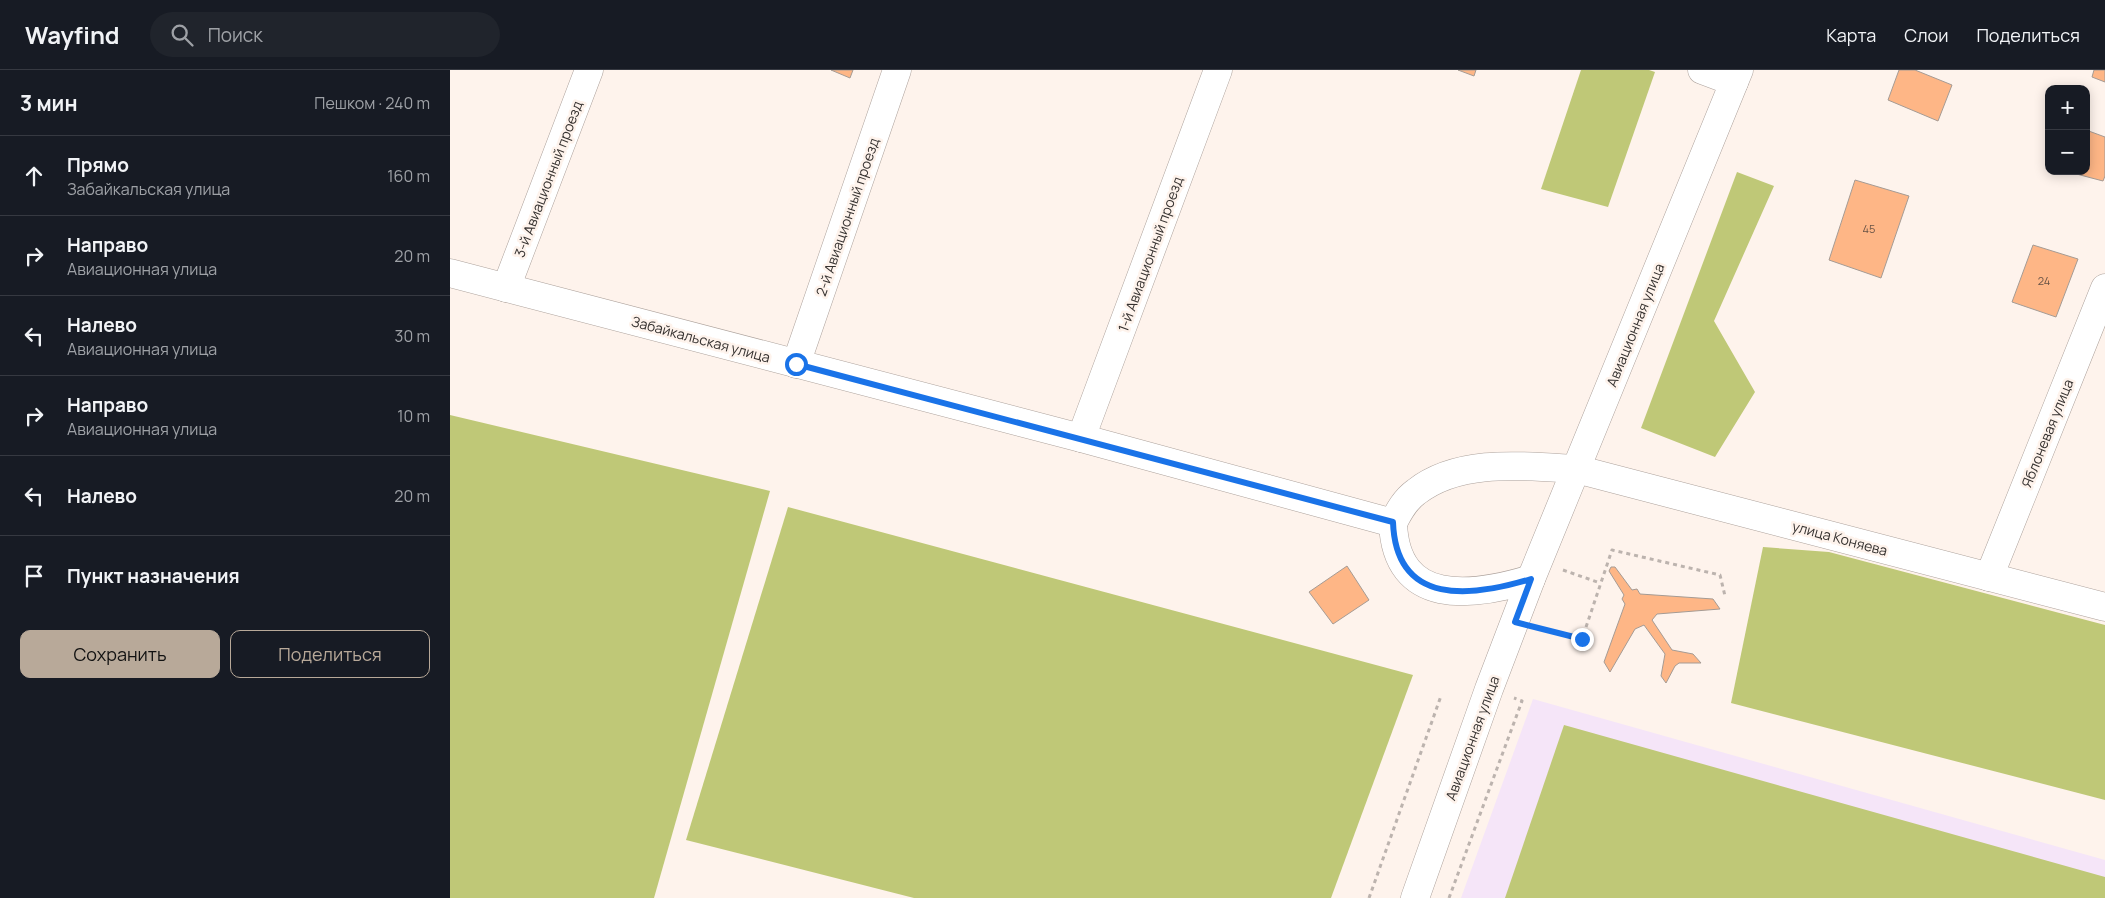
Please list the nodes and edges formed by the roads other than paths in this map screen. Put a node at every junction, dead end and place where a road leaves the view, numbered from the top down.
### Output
1 (589, 70) edge
2 (897, 70) edge
3 (1218, 70) edge
4 (1702, 70) edge
5 (1736, 76) edge
6 (450, 273) edge
7 (506, 288) junction
8 (2105, 288) edge
9 (796, 364) junction
10 (1082, 438) junction
11 (1576, 469) junction
12 (1393, 522) junction
13 (1535, 570) junction
14 (1989, 578) junction
15 (2105, 607) edge
16 (1415, 898) edge

1 - 7 street, 3-й Авиационный проезд
2 - 9 street, 2-й Авиационный проезд
3 - 10 street, 1-й Авиационный проезд
4 - 5 street
5 - 11 street, Авиационная улица
6 - 7 street, Забайкальская улица
7 - 9 street, Забайкальская улица
8 - 14 street, Яблоневая улица
9 - 10 street, Забайкальская улица
10 - 12 street, Забайкальская улица
11 - 12 street
11 - 13 street, Авиационная улица
11 - 14 street, улица Коняева
12 - 13 street
13 - 16 street, Авиационная улица
14 - 15 street, улица Коняева

